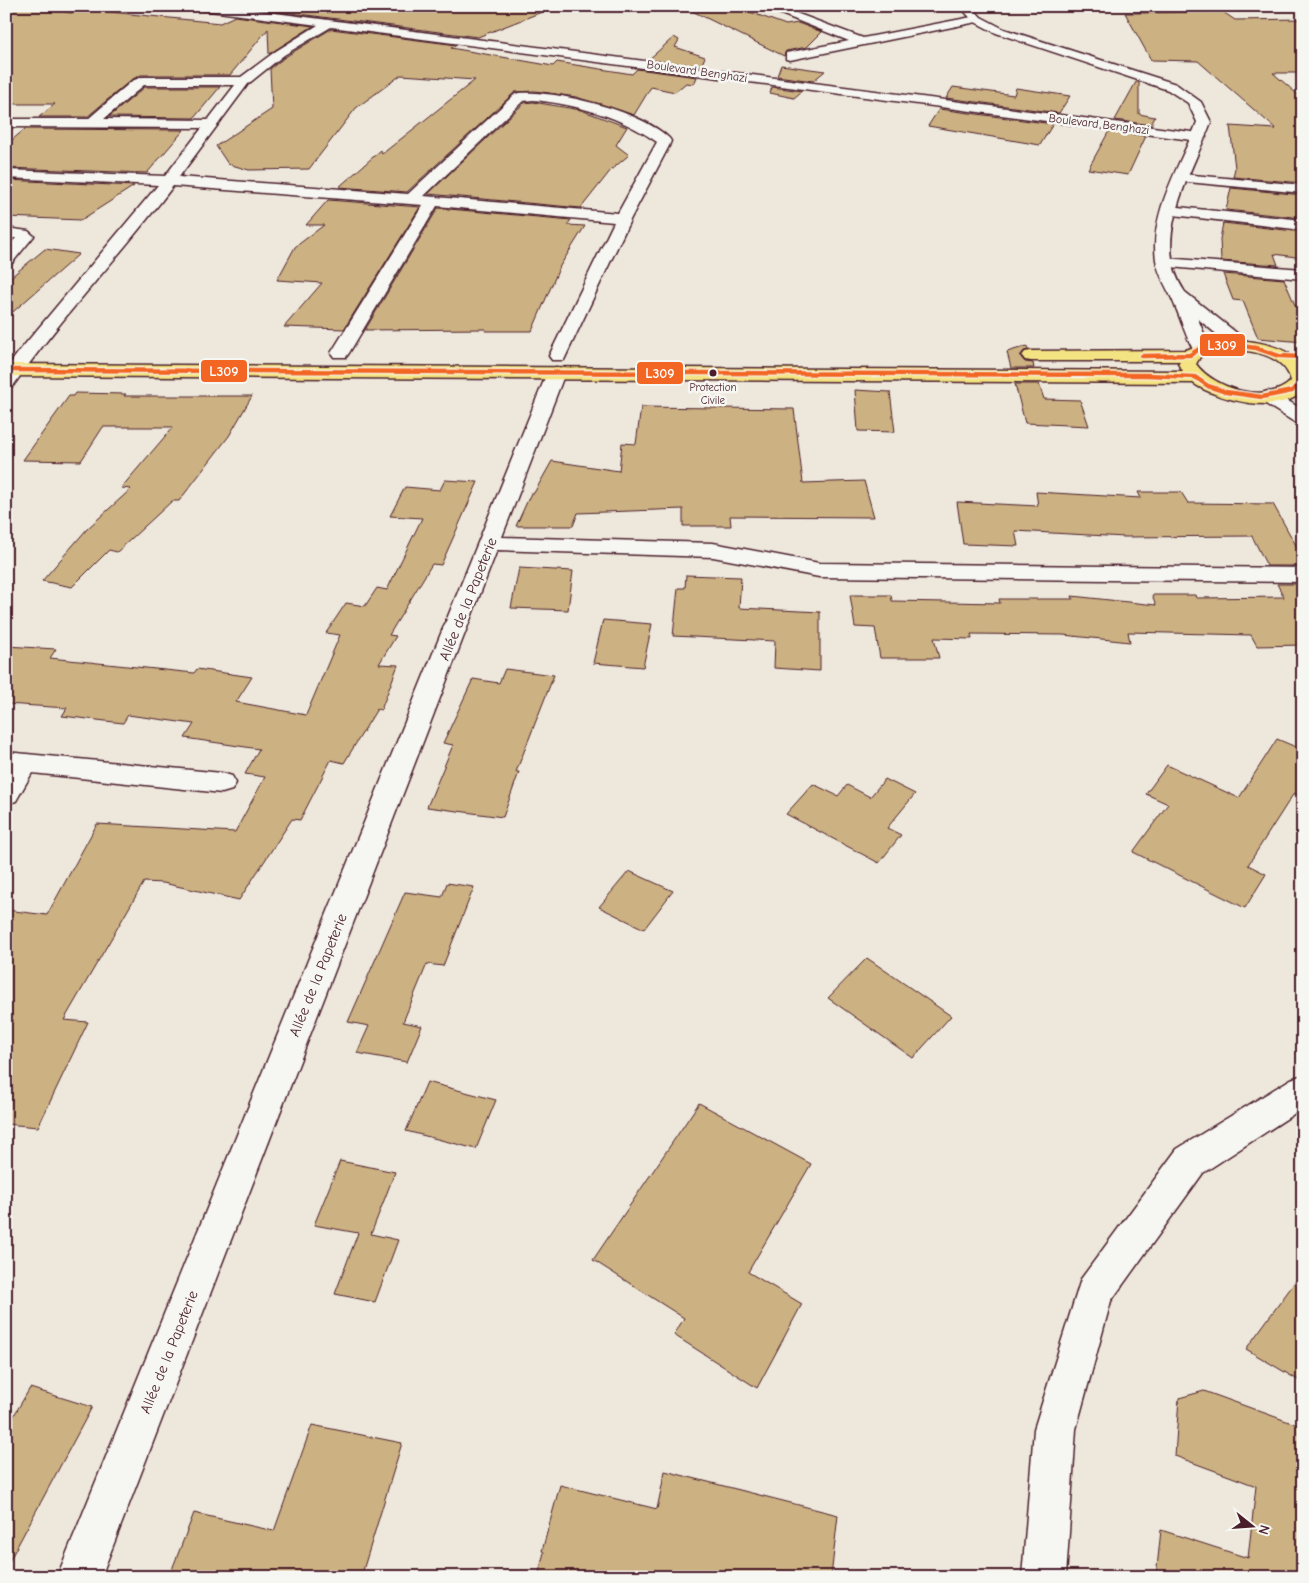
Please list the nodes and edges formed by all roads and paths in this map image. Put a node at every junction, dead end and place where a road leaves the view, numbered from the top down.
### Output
1 (195, 6) edge
2 (766, 6) edge
3 (965, 6) edge
4 (309, 10) dead end
5 (292, 19) junction
6 (977, 19) junction
7 (328, 24) junction
8 (860, 41) junction
9 (790, 56) dead end
10 (244, 81) junction
11 (6, 123) edge
12 (91, 124) junction
13 (212, 124) junction
14 (1199, 137) junction
15 (6, 174) edge
16 (1182, 178) junction
17 (170, 180) junction
18 (1303, 189) edge
19 (410, 200) junction
20 (432, 202) junction
21 (1169, 211) junction
22 (623, 218) junction
23 (1303, 225) edge
24 (6, 233) edge
25 (6, 260) edge
26 (1165, 263) junction
27 (1303, 274) edge
28 (1179, 294) junction
29 (1242, 346) junction
30 (1195, 352) junction
31 (6, 353) edge
32 (28, 353) junction
33 (135, 353) dead end
34 (320, 353) dead end
35 (340, 353) junction
36 (360, 354) dead end
37 (399, 354) dead end
38 (821, 356) dead end
39 (1017, 356) dead end
40 (1279, 356) junction
41 (1303, 357) edge
42 (557, 365) junction
43 (9, 374) edge
44 (1195, 377) junction
45 (1300, 387) edge
46 (1268, 397) junction
47 (1303, 418) edge
48 (490, 544) junction
49 (1303, 575) edge
50 (16, 762) edge
51 (222, 783) dead end
52 (6, 794) edge
53 (1303, 1090) edge
54 (79, 1577) edge
55 (1044, 1577) edge

1 - 5 street, Boulevard Benghazi
2 - 8 street
3 - 6 street
4 - 5 street
5 - 7 street, Boulevard Benghazi
6 - 8 street
6 - 14 street
7 - 10 street
7 - 14 street, Boulevard Benghazi
8 - 9 street
10 - 12 street
10 - 13 street
11 - 12 street
12 - 13 street
13 - 17 street
14 - 16 street
15 - 17 street
16 - 18 street
16 - 21 street
17 - 19 street
17 - 32 street
19 - 20 street
19 - 22 street, Allée de la Papeterie
20 - 22 street
20 - 35 street
21 - 23 street
21 - 26 street
22 - 42 street, Allée de la Papeterie
24 - 25 street
26 - 27 street
26 - 28 street
28 - 29 street
28 - 30 street
29 - 30 main road
29 - 40 main road
30 - 39 main road
30 - 44 main road
31 - 32 main road
32 - 33 main road
32 - 43 street
34 - 35 main road
35 - 36 main road
37 - 42 main road
38 - 42 main road
40 - 41 main road
40 - 45 main road
42 - 43 main road
42 - 44 main road
42 - 48 street, Allée de la Papeterie
44 - 46 main road
45 - 46 main road
46 - 47 street
48 - 49 street
48 - 54 street, Allée de la Papeterie
50 - 51 street
50 - 52 street
53 - 55 street

